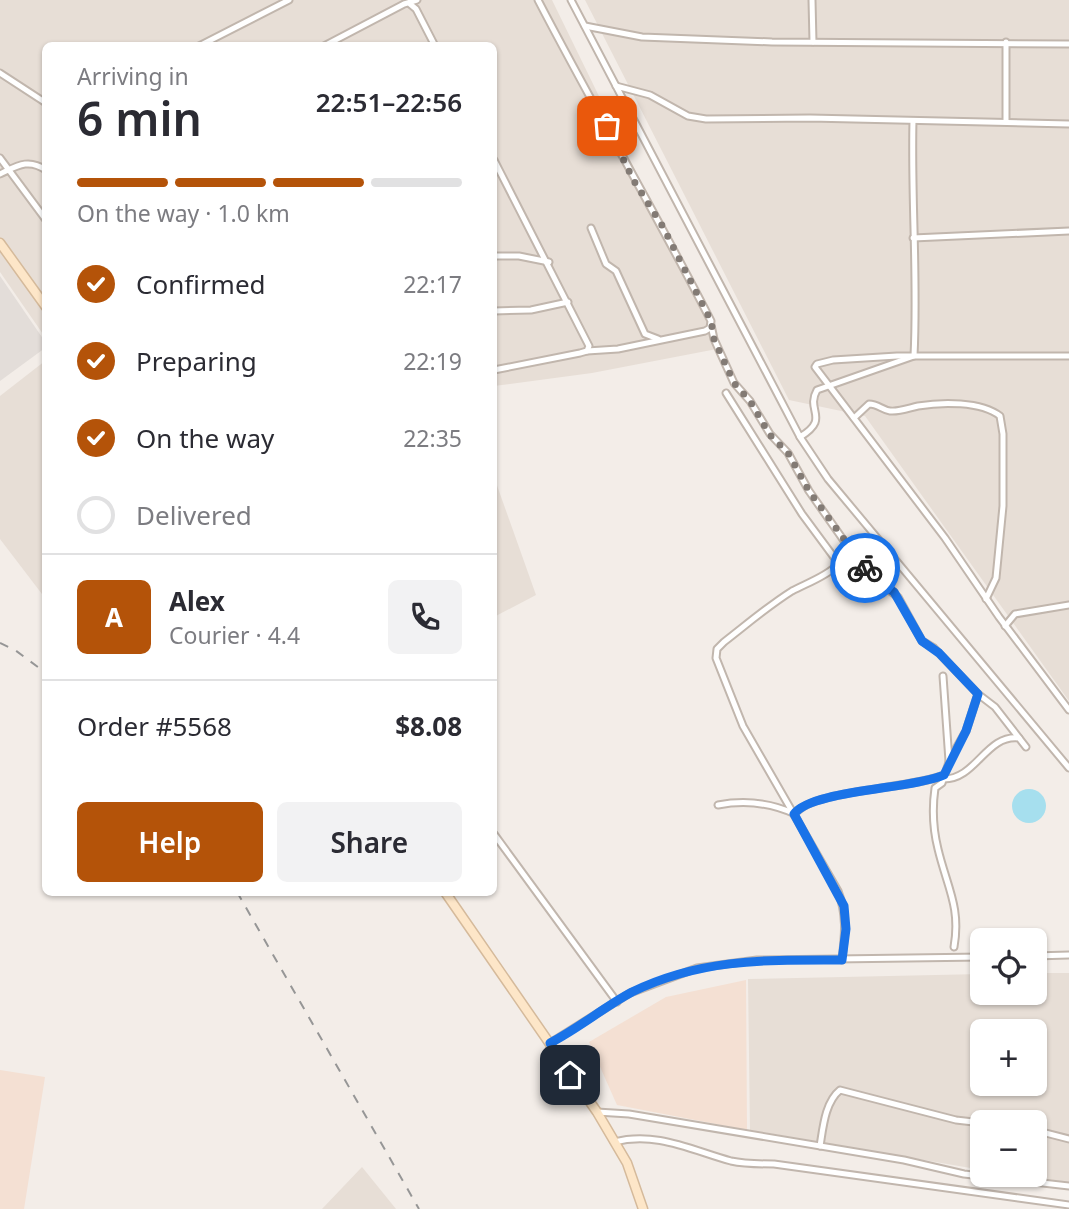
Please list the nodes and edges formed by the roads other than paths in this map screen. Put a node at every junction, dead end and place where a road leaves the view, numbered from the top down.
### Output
1 (289, 0) edge
2 (417, 0) edge
3 (538, 0) edge
4 (812, 0) edge
5 (573, 1) edge
6 (399, 3) edge
7 (410, 4) junction
8 (585, 26) junction
9 (207, 42) edge
10 (331, 42) edge
11 (433, 42) edge
12 (813, 42) junction
13 (1006, 42) junction
14 (1069, 44) edge
15 (0, 73) edge
16 (616, 86) junction
17 (42, 100) edge
18 (913, 121) junction
19 (1006, 121) junction
20 (1069, 124) edge
21 (0, 158) edge
22 (497, 166) edge
23 (42, 168) edge
24 (9, 170) junction
25 (0, 174) edge
26 (42, 215) edge
27 (591, 228) dead end
28 (1069, 232) edge
29 (913, 238) junction
30 (0, 243) edge
31 (497, 256) edge
32 (548, 262) junction
33 (42, 301) edge
34 (568, 302) junction
35 (497, 311) edge
36 (711, 325) junction
37 (661, 340) junction
38 (587, 351) junction
39 (914, 356) junction
40 (1069, 356) edge
41 (497, 369) edge
42 (828, 387) junction
43 (726, 393) dead end
44 (855, 418) junction
45 (800, 437) junction
46 (986, 599) junction
47 (1069, 605) edge
48 (1006, 626) junction
49 (943, 677) dead end
50 (978, 694) junction
51 (1069, 708) edge
52 (1019, 738) junction
53 (1027, 747) dead end
54 (949, 762) junction
55 (1069, 768) edge
56 (944, 777) junction
57 (718, 805) dead end
58 (794, 814) junction
59 (497, 838) edge
60 (448, 896) edge
61 (954, 947) dead end
62 (1069, 955) edge
63 (1047, 956) edge
64 (970, 957) edge
65 (842, 960) junction
66 (617, 1002) junction
67 (550, 1043) junction
68 (597, 1112) junction
69 (970, 1122) edge
70 (1047, 1133) edge
71 (1069, 1139) edge
72 (614, 1142) junction
73 (820, 1146) junction
74 (1069, 1186) edge
75 (1069, 1205) edge
76 (643, 1209) edge

1 - 9 street
2 - 7 street
3 - 36 street
4 - 12 street
5 - 8 street
6 - 7 street
6 - 10 street
7 - 11 street
8 - 12 street
8 - 16 street
12 - 13 street
13 - 14 street
13 - 19 street
15 - 17 street
16 - 18 street
16 - 45 street
18 - 19 street
18 - 29 street
19 - 20 street
21 - 24 street
22 - 32 street
23 - 24 street
24 - 25 street
24 - 26 street
27 - 37 street
28 - 29 street
29 - 39 street
30 - 33 street
31 - 32 street
32 - 34 street
34 - 35 street
34 - 38 street
36 - 37 street
36 - 50 street
37 - 38 street
38 - 41 street
39 - 40 street
39 - 42 street
39 - 42 street
42 - 44 street
42 - 45 street
43 - 58 street
44 - 46 street
44 - 46 street
45 - 55 street
46 - 48 street
47 - 48 street
48 - 51 street
49 - 54 street
50 - 52 street
50 - 54 street
52 - 53 street
52 - 56 street
54 - 56 street
56 - 58 street
56 - 61 street
57 - 58 street
58 - 65 street
59 - 66 street
60 - 67 street
62 - 63 street
64 - 65 street
65 - 66 street
66 - 67 street
67 - 68 street
68 - 72 street
68 - 73 street
69 - 73 street
70 - 71 street
72 - 75 street
72 - 76 street
73 - 74 street

